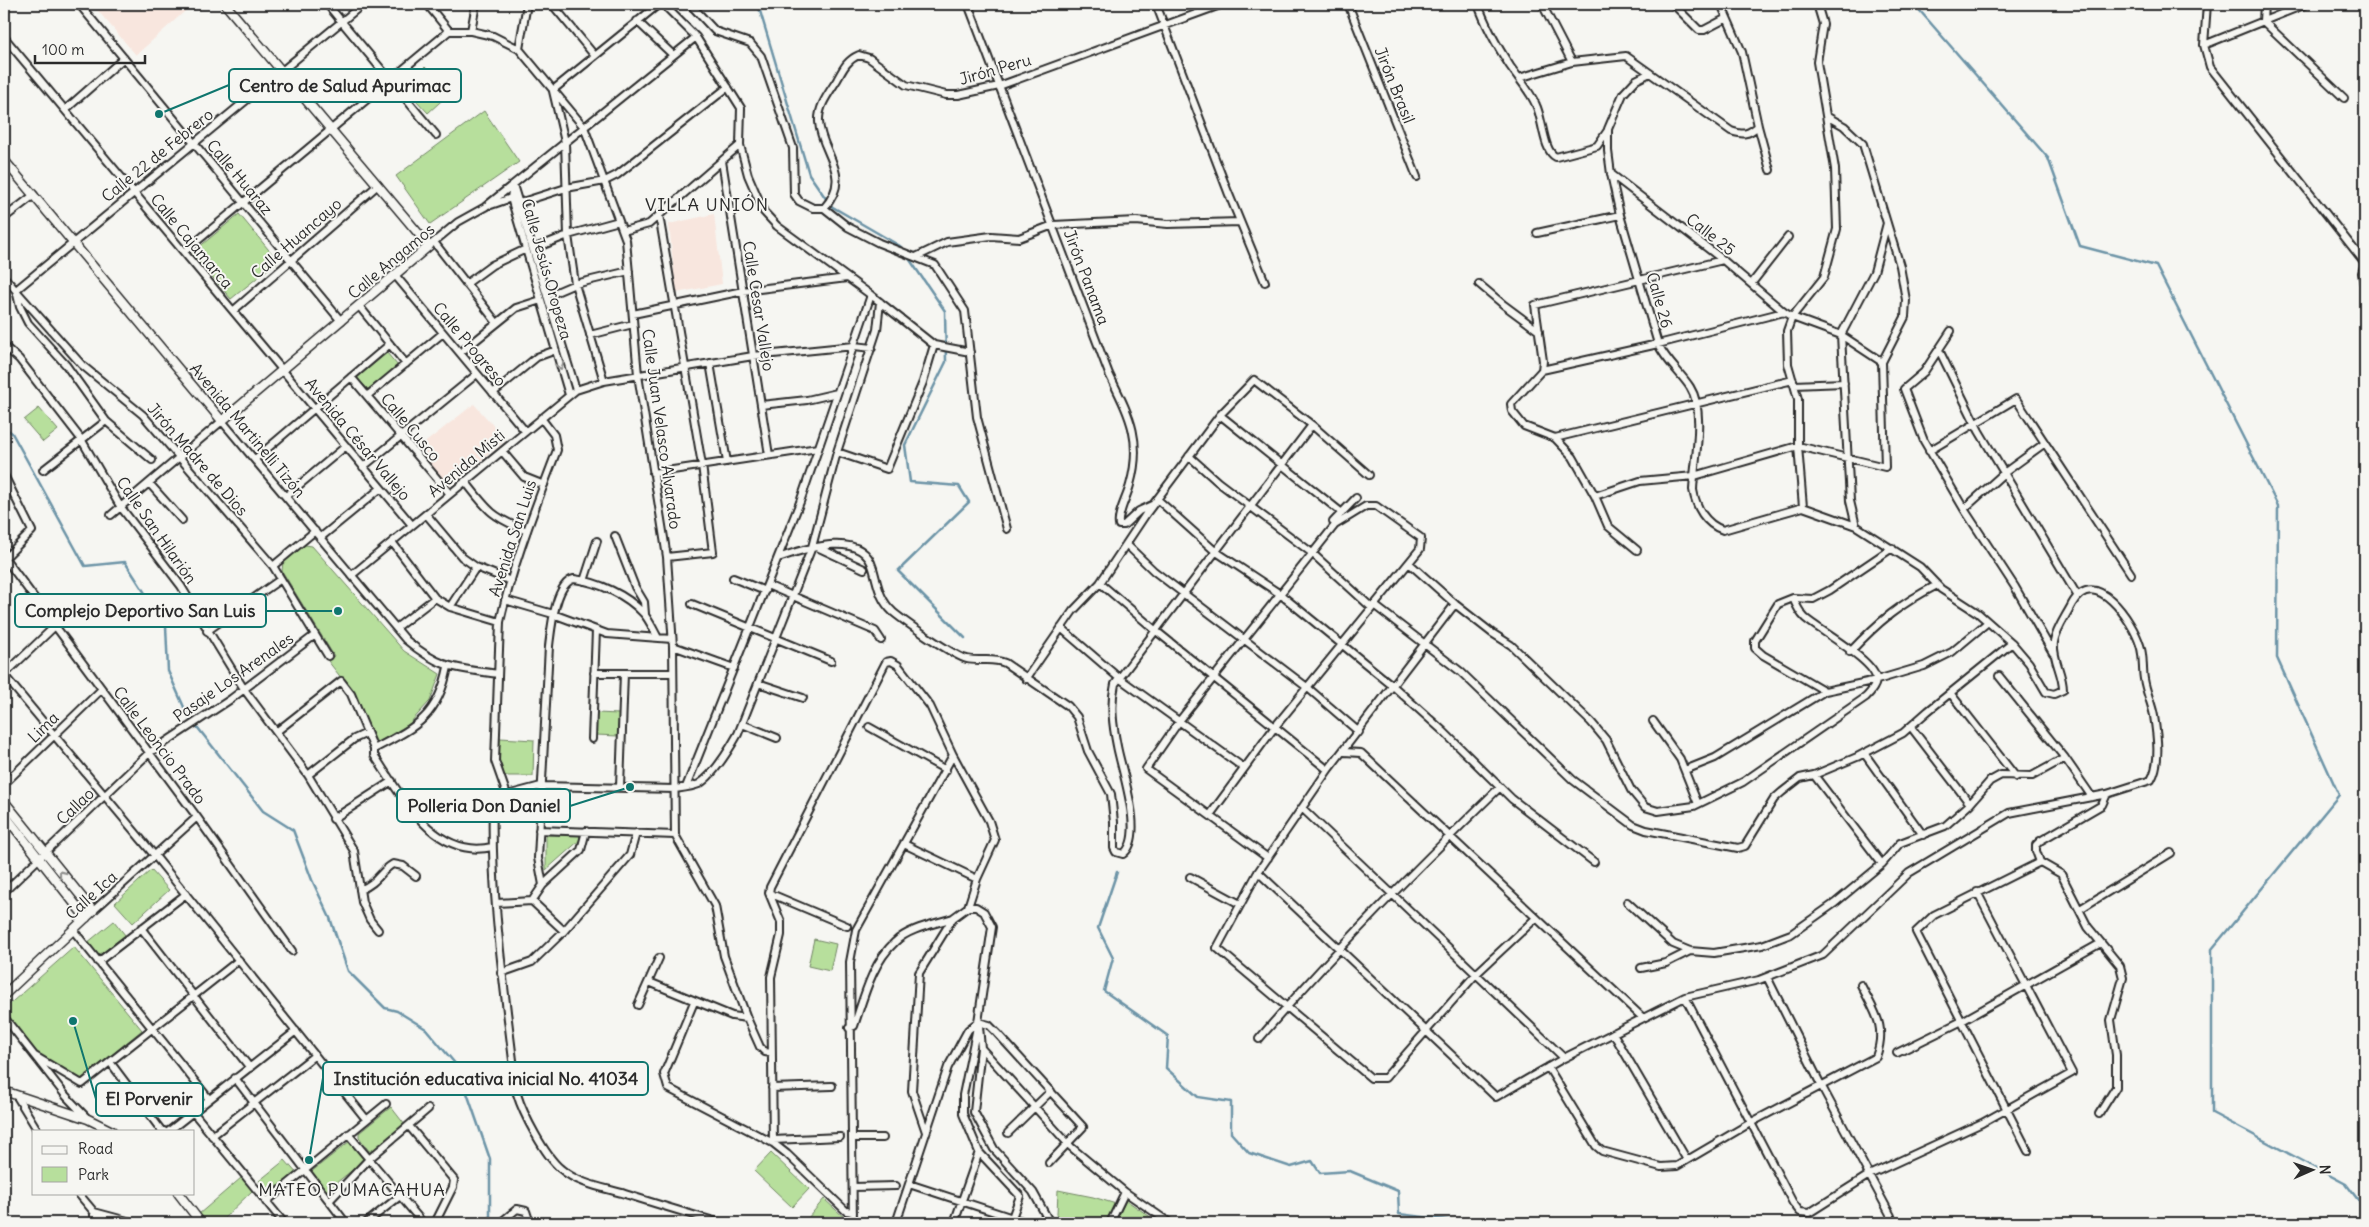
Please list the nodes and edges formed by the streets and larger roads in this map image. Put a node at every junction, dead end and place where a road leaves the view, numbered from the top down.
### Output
1 (79, 4) edge
2 (225, 4) edge
3 (327, 4) edge
4 (363, 4) edge
5 (427, 4) edge
6 (476, 4) edge
7 (526, 4) edge
8 (552, 4) edge
9 (658, 4) edge
10 (663, 4) edge
11 (690, 4) edge
12 (968, 4) edge
13 (1156, 4) edge
14 (1223, 4) edge
15 (1348, 4) edge
16 (1478, 4) edge
17 (1542, 4) edge
18 (1673, 4) edge
19 (1721, 4) edge
20 (1817, 4) edge
21 (2207, 4) edge
22 (2264, 4) edge
23 (2306, 4) edge
24 (1727, 18) junction
25 (342, 21) junction
26 (2263, 21) junction
27 (637, 22) junction
28 (1164, 25) junction
29 (449, 30) junction
30 (471, 31) junction
31 (4, 37) edge
32 (696, 37) junction
33 (2204, 45) junction
34 (519, 49) junction
35 (673, 55) junction
36 (596, 56) junction
37 (124, 58) junction
38 (1572, 62) junction
39 (282, 71) junction
40 (1650, 73) junction
41 (1519, 78) junction
42 (390, 80) junction
43 (999, 86) junction
44 (728, 87) junction
45 (553, 90) junction
46 (2344, 98) dead end
47 (65, 110) junction
48 (1828, 117) junction
49 (1758, 126) junction
50 (584, 127) junction
51 (331, 129) junction
52 (1608, 129) junction
53 (436, 135) dead end
54 (565, 142) junction
55 (194, 143) junction
56 (740, 145) junction
57 (4, 160) edge
58 (722, 161) junction
59 (1770, 170) dead end
60 (1611, 174) junction
61 (1417, 177) dead end
62 (605, 181) junction
63 (513, 185) junction
64 (378, 186) junction
65 (566, 188) junction
66 (134, 192) junction
67 (34, 196) junction
68 (515, 199) junction
69 (243, 203) junction
70 (485, 207) junction
71 (824, 208) junction
72 (1620, 214) junction
73 (659, 215) junction
74 (4, 218) edge
75 (620, 221) junction
76 (1240, 222) junction
77 (1887, 223) junction
78 (1052, 225) junction
79 (623, 231) junction
80 (1537, 232) dead end
81 (568, 235) junction
82 (1788, 237) dead end
83 (73, 243) junction
84 (432, 244) junction
85 (529, 249) junction
86 (184, 252) junction
87 (916, 258) junction
88 (291, 260) junction
89 (1723, 260) junction
90 (2365, 263) edge
91 (629, 272) junction
92 (395, 275) junction
93 (4, 277) edge
94 (847, 278) junction
95 (1639, 279) junction
96 (1265, 282) dead end
97 (1752, 283) junction
98 (466, 284) junction
99 (575, 284) junction
100 (1479, 284) dead end
101 (16, 290) junction
102 (743, 291) junction
103 (2365, 291) edge
104 (871, 295) junction
105 (544, 298) junction
106 (880, 302) junction
107 (359, 306) junction
108 (674, 307) junction
109 (233, 311) junction
110 (1784, 312) junction
111 (632, 314) junction
112 (1792, 317) junction
113 (341, 320) junction
114 (497, 323) junction
115 (633, 324) junction
116 (1539, 331) junction
117 (1951, 331) dead end
118 (443, 333) junction
119 (590, 335) junction
120 (1840, 335) junction
121 (390, 344) junction
122 (1658, 344) junction
123 (934, 345) junction
124 (4, 346) edge
125 (854, 346) junction
126 (872, 348) junction
127 (556, 350) junction
128 (1939, 350) junction
129 (970, 352) junction
130 (460, 353) junction
131 (753, 356) junction
132 (1882, 362) junction
133 (710, 363) junction
134 (406, 364) junction
135 (685, 367) junction
136 (282, 370) junction
137 (1542, 370) junction
138 (477, 374) junction
139 (638, 375) junction
140 (351, 377) junction
141 (604, 381) junction
142 (1794, 382) junction
143 (1844, 383) junction
144 (576, 390) junction
145 (493, 393) junction
146 (837, 393) junction
147 (569, 395) junction
148 (367, 396) junction
149 (1697, 402) junction
150 (761, 405) junction
151 (314, 408) junction
152 (1220, 415) junction
153 (541, 418) junction
154 (106, 421) junction
155 (222, 421) junction
156 (1975, 423) junction
157 (1312, 425) junction
158 (525, 431) junction
159 (401, 436) junction
160 (1555, 438) junction
161 (81, 440) junction
162 (2045, 443) junction
163 (346, 446) junction
164 (1798, 446) junction
165 (818, 448) junction
166 (502, 450) junction
167 (1930, 451) junction
168 (837, 452) junction
169 (769, 456) junction
170 (1189, 456) junction
171 (1847, 456) junction
172 (178, 458) junction
173 (255, 459) junction
174 (152, 460) dead end
175 (726, 462) junction
176 (1282, 463) junction
177 (702, 465) junction
178 (363, 467) junction
179 (43, 470) dead end
180 (653, 473) junction
181 (2004, 473) junction
182 (1369, 475) dead end
183 (4, 476) edge
184 (1694, 476) junction
185 (465, 481) junction
186 (149, 482) junction
187 (544, 486) junction
188 (381, 488) junction
189 (450, 494) junction
190 (286, 496) junction
191 (1596, 496) junction
192 (1356, 498) dead end
193 (1154, 502) junction
194 (120, 506) junction
195 (1249, 506) junction
196 (1803, 507) junction
197 (1964, 508) junction
198 (1342, 513) junction
199 (426, 514) junction
200 (111, 515) dead end
201 (182, 520) dead end
202 (412, 525) junction
203 (1335, 525) junction
204 (1856, 526) junction
205 (1007, 529) dead end
206 (315, 531) junction
207 (527, 531) junction
208 (615, 536) dead end
209 (320, 538) junction
210 (597, 541) dead end
211 (392, 542) junction
212 (1126, 544) junction
213 (814, 547) junction
214 (1892, 548) junction
215 (1637, 550) dead end
216 (1215, 551) junction
217 (1312, 553) junction
218 (4, 558) edge
219 (667, 558) junction
220 (778, 558) junction
221 (1409, 563) junction
222 (273, 566) junction
223 (476, 567) junction
224 (864, 569) dead end
225 (2131, 574) dead end
226 (352, 576) junction
227 (733, 578) dead end
228 (281, 579) junction
229 (511, 581) junction
230 (584, 581) junction
231 (1100, 583) junction
232 (1938, 585) junction
233 (766, 588) junction
234 (1184, 593) junction
235 (1280, 594) junction
236 (2077, 595) junction
237 (792, 596) junction
238 (435, 598) junction
239 (1793, 598) junction
240 (505, 600) junction
241 (692, 604) dead end
242 (1455, 604) junction
243 (450, 607) junction
244 (1373, 607) junction
245 (553, 614) junction
246 (645, 614) junction
247 (500, 622) junction
248 (1988, 622) junction
249 (55, 626) junction
250 (396, 628) junction
251 (750, 628) junction
252 (1061, 628) junction
253 (596, 630) junction
254 (1155, 630) junction
255 (207, 631) junction
256 (316, 635) junction
257 (657, 636) junction
258 (1245, 638) junction
259 (775, 640) junction
260 (881, 640) dead end
261 (673, 642) junction
262 (2012, 643) junction
263 (1424, 644) junction
264 (1341, 646) junction
265 (1850, 652) junction
266 (328, 656) dead end
267 (2055, 657) junction
268 (831, 661) dead end
269 (448, 667) junction
270 (734, 668) junction
271 (594, 673) junction
272 (624, 673) junction
273 (673, 673) junction
274 (498, 674) junction
275 (4, 675) edge
276 (1999, 676) dead end
277 (1119, 678) junction
278 (1214, 678) junction
279 (1026, 679) junction
280 (1876, 680) junction
281 (758, 683) junction
282 (1393, 686) junction
283 (1308, 688) junction
284 (102, 689) junction
285 (244, 689) junction
286 (1825, 691) junction
287 (1951, 694) junction
288 (803, 698) dead end
289 (1180, 720) junction
290 (1653, 721) dead end
291 (742, 724) junction
292 (869, 727) dead end
293 (1911, 727) junction
294 (1274, 728) junction
295 (276, 732) junction
296 (1359, 732) junction
297 (367, 733) junction
298 (54, 735) junction
299 (777, 738) dead end
300 (592, 739) dead end
301 (166, 740) joint
302 (374, 749) junction
303 (1344, 752) junction
304 (149, 753) junction
305 (1864, 753) junction
306 (953, 755) junction
307 (2065, 758) junction
308 (1244, 768) junction
309 (946, 770) junction
310 (1328, 770) junction
311 (1685, 770) junction
312 (308, 774) junction
313 (1814, 775) junction
314 (2016, 777) junction
315 (392, 781) junction
316 (4, 784) edge
317 (541, 786) junction
318 (620, 787) junction
319 (686, 787) junction
320 (1500, 787) junction
321 (675, 790) junction
322 (2107, 794) junction
323 (506, 795) junction
324 (105, 796) junction
325 (2092, 797) junction
326 (4, 801) edge
327 (1698, 804) junction
328 (1970, 804) junction
329 (1302, 808) junction
330 (4, 814) edge
331 (1210, 814) junction
332 (196, 817) junction
333 (333, 819) junction
334 (540, 830) junction
335 (586, 831) junction
336 (636, 833) junction
337 (675, 835) junction
338 (1923, 835) junction
339 (1449, 836) junction
340 (904, 844) junction
341 (492, 847) junction
342 (2171, 853) dead end
343 (42, 856) junction
344 (155, 856) junction
345 (1268, 858) junction
346 (1594, 862) dead end
347 (2040, 862) junction
348 (1882, 864) junction
349 (1258, 872) junction
350 (416, 876) dead end
351 (1190, 876) dead end
352 (977, 879) junction
353 (543, 886) junction
354 (360, 890) junction
355 (4, 892) edge
356 (770, 892) junction
357 (1977, 892) junction
358 (186, 894) junction
359 (1393, 895) junction
360 (532, 901) junction
361 (1627, 902) dead end
362 (496, 903) junction
363 (1240, 904) junction
364 (968, 907) junction
365 (2080, 909) junction
366 (93, 911) junction
367 (86, 918) junction
368 (953, 918) junction
369 (1536, 918) junction
370 (847, 926) dead end
371 (141, 928) junction
372 (73, 930) junction
373 (378, 930) dead end
374 (564, 931) junction
375 (2101, 942) junction
376 (1340, 950) junction
377 (292, 951) dead end
378 (1690, 951) junction
379 (659, 958) dead end
380 (239, 960) junction
381 (98, 962) junction
382 (1640, 968) dead end
383 (501, 973) junction
384 (1476, 974) junction
385 (1767, 977) junction
386 (649, 982) junction
387 (1861, 985) dead end
388 (2026, 985) junction
389 (4, 994) edge
390 (194, 996) junction
391 (1686, 997) junction
392 (694, 1002) junction
393 (638, 1005) dead end
394 (1286, 1007) junction
395 (4, 1017) edge
396 (747, 1018) junction
397 (1643, 1018) junction
398 (1962, 1020) junction
399 (978, 1022) junction
400 (849, 1028) junction
401 (152, 1029) junction
402 (296, 1031) junction
403 (1426, 1032) junction
404 (1614, 1033) junction
405 (1259, 1039) dead end
406 (981, 1048) junction
407 (771, 1053) junction
408 (1897, 1053) dead end
409 (315, 1055) junction
410 (35, 1056) junction
411 (1564, 1058) junction
412 (110, 1062) junction
413 (1548, 1067) junction
414 (250, 1068) junction
415 (235, 1078) junction
416 (1821, 1085) junction
417 (832, 1086) dead end
418 (772, 1088) junction
419 (4, 1091) edge
420 (1051, 1091) junction
421 (16, 1095) junction
422 (209, 1099) junction
423 (254, 1103) junction
424 (386, 1104) dead end
425 (428, 1108) dead end
426 (1033, 1108) junction
427 (2006, 1109) junction
428 (193, 1112) junction
429 (2099, 1114) dead end
430 (88, 1119) junction
431 (366, 1120) junction
432 (1752, 1122) junction
433 (409, 1126) junction
434 (37, 1130) edge
435 (110, 1130) edge
436 (161, 1130) edge
437 (170, 1130) edge
438 (926, 1132) junction
439 (1008, 1133) dead end
440 (348, 1134) junction
441 (212, 1136) junction
442 (840, 1137) dead end
443 (853, 1138) junction
444 (883, 1138) dead end
445 (773, 1141) junction
446 (1069, 1144) junction
447 (2028, 1151) dead end
448 (979, 1152) junction
449 (369, 1159) junction
450 (1687, 1160) junction
451 (1049, 1163) dead end
452 (304, 1169) junction
453 (1869, 1175) junction
454 (909, 1184) junction
455 (896, 1186) dead end
456 (853, 1187) junction
457 (1125, 1192) junction
458 (79, 1194) edge
459 (179, 1194) edge
460 (400, 1196) junction
461 (329, 1201) junction
462 (962, 1201) junction
463 (266, 1202) junction
464 (94, 1212) junction
465 (853, 1212) junction
466 (1891, 1216) dead end
467 (1011, 1220) edge
468 (95, 1223) edge
469 (135, 1223) edge
470 (201, 1223) edge
471 (284, 1223) edge
472 (346, 1223) edge
473 (366, 1223) edge
474 (422, 1223) edge
475 (435, 1223) edge
476 (500, 1223) edge
477 (530, 1223) edge
478 (721, 1223) edge
479 (853, 1223) edge
480 (896, 1223) edge
481 (954, 1223) edge
482 (1028, 1223) edge
483 (1050, 1223) edge
484 (1110, 1223) edge
485 (1170, 1223) edge

1 - 37 street, Calle Huaraz
2 - 39 street
3 - 25 street
4 - 25 street, Calle 22 de Febrero
5 - 29 street
6 - 30 street
7 - 34 street
8 - 36 street
9 - 27 street
10 - 32 street
11 - 71 street
12 - 43 street, Jirón Panama
13 - 28 street
14 - 28 street, Jirón Peru
15 - 61 street, Jirón Brasil
16 - 41 street
17 - 38 street
18 - 24 street
19 - 24 street
20 - 48 street
21 - 33 street
22 - 26 street
23 - 26 street
24 - 49 street
25 - 39 street, Calle 22 de Febrero
25 - 42 street
26 - 33 street
26 - 46 street
27 - 35 street
27 - 36 street
28 - 43 street, Jirón Peru
28 - 76 street
29 - 30 street
29 - 42 street
30 - 34 street
31 - 47 street, Calle Cajamarca
32 - 35 street, Calle Angamos
32 - 44 street
33 - 90 street
34 - 45 street, Calle Juan Velasco Alvarado
35 - 50 street, Calle Angamos
36 - 45 street
37 - 47 street
37 - 55 street, Calle Huaraz
38 - 40 street
38 - 41 street
39 - 51 street
39 - 55 street, Calle 22 de Febrero
40 - 49 street
40 - 52 street, Calle 26
41 - 52 street
42 - 51 street
42 - 53 street
43 - 71 street, Jirón Peru
43 - 78 street, Jirón Panama
44 - 56 street
44 - 62 street
45 - 50 street, Calle Juan Velasco Alvarado
45 - 54 street
47 - 66 street, Calle Cajamarca
48 - 77 street
48 - 112 street
49 - 59 street
50 - 54 street, Calle Angamos
50 - 62 street, Calle Juan Velasco Alvarado
51 - 64 street
51 - 69 street
52 - 60 street, Calle 26
54 - 63 street, Calle Angamos
54 - 65 street
55 - 66 street, Calle 22 de Febrero
55 - 69 street, Calle Huaraz
56 - 58 street
56 - 94 street
57 - 67 street, Avenida Martinelli Tizón
58 - 73 street
58 - 102 street, Calle Cesar Vallejo
60 - 72 street, Calle 26
60 - 89 street, Calle 25
62 - 65 street
62 - 75 street, Calle Juan Velasco Alvarado
63 - 68 street, Calle Jesús Oropeza
63 - 70 street, Calle Angamos
64 - 84 street
64 - 88 street, Calle Huancayo
65 - 68 street
65 - 81 street
66 - 83 street, Calle 22 de Febrero
66 - 86 street, Calle Cajamarca
67 - 74 street
67 - 83 street, Avenida Martinelli Tizón
68 - 70 street
68 - 85 street, Calle Jesús Oropeza
69 - 86 street
69 - 88 street, Calle Huaraz
70 - 84 street, Calle Angamos
71 - 87 street
72 - 80 street
72 - 95 street, Calle 26
73 - 79 street
73 - 108 street
75 - 79 street, Calle Juan Velasco Alvarado
75 - 81 street
76 - 78 street
76 - 96 street
77 - 120 street
77 - 132 street
78 - 87 street
78 - 193 street, Jirón Panama
79 - 91 street, Calle Juan Velasco Alvarado
81 - 85 street
81 - 99 street
82 - 97 street
83 - 101 street, Calle 22 de Febrero
83 - 155 street, Avenida Martinelli Tizón
84 - 92 street, Calle Angamos
84 - 98 street
85 - 98 street
85 - 105 street, Calle Jesús Oropeza
86 - 109 street, Calle Cajamarca
87 - 129 street
88 - 109 street, Calle Huancayo
88 - 113 street, Calle Huaraz
89 - 95 street
89 - 97 street, Calle 25
90 - 103 street
91 - 99 street
91 - 111 street, Calle Juan Velasco Alvarado
92 - 107 street, Calle Angamos
92 - 118 street, Calle Progreso
93 - 101 street, Jirón Madre de Dios
94 - 102 street
94 - 104 street
95 - 116 street
95 - 122 street, Calle 26
97 - 110 street, Calle 25
98 - 114 street
99 - 105 street
99 - 119 street
100 - 116 street
101 - 154 street
101 - 172 street, Jirón Madre de Dios
102 - 108 street
102 - 131 street, Calle Cesar Vallejo
104 - 106 street
104 - 125 street
105 - 114 street
105 - 127 street, Calle Jesús Oropeza
105 - 144 street, Calle Jesús Oropeza
106 - 123 street
106 - 126 street
107 - 113 street, Calle Angamos
107 - 121 street
108 - 111 street
108 - 135 street
109 - 136 street, Calle Cajamarca
110 - 112 street, Calle 25
110 - 122 street
111 - 115 street, Calle Juan Velasco Alvarado
112 - 120 street, Calle 25
112 - 142 street
113 - 136 street, Calle Angamos
114 - 130 street
115 - 119 street
115 - 139 street, Calle Juan Velasco Alvarado
116 - 137 street
117 - 128 street
118 - 130 street, Calle Progreso
118 - 134 street
119 - 141 street
120 - 132 street, Calle 25
120 - 143 street
121 - 134 street
121 - 140 street
122 - 137 street
122 - 149 street, Calle 26
123 - 129 street
123 - 168 street
124 - 161 street, Calle San Hilarión
125 - 126 street, Avenida Misti
125 - 131 street, Avenida Misti
125 - 146 street
126 - 168 street
127 - 145 street
127 -> 147 street, Calle Jesús Oropeza
128 - 156 street
128 - 167 street
129 - 205 street
130 - 138 street, Calle Progreso
131 - 133 street, Avenida Misti
131 - 150 street, Calle Cesar Vallejo
132 - 171 street
133 - 135 street, Avenida Misti
133 - 175 street
134 - 148 street
135 - 139 street, Avenida Misti
135 - 177 street
136 - 151 street, Avenida César Vallejo
136 - 155 street, Calle Angamos
137 - 160 street
138 - 145 street, Calle Progreso
138 - 159 street
139 - 141 street, Avenida Misti
139 - 180 street, Calle Juan Velasco Alvarado
140 - 148 street, Calle Cusco
140 - 151 street
141 - 144 street, Avenida Misti
142 - 143 street
142 - 149 street
142 - 164 street
143 - 171 street
144 - 147 street, Avenida Misti
145 - 158 street, Calle Progreso
146 - 150 street
146 - 165 street
147 - 153 street, Avenida Misti
148 - 159 street, Calle Cusco
149 - 160 street
149 - 184 street, Calle 26
150 - 169 street, Calle Cesar Vallejo
151 - 163 street, Avenida César Vallejo
151 - 173 street
152 - 157 street
152 - 170 street
152 - 176 street
153 - 158 street, Avenida Misti
153 - 187 street, Avenida San Luis
154 - 161 street
154 - 174 street
155 - 172 street, Calle Angamos
155 - 173 street, Avenida Martinelli Tizón
156 - 162 street
156 - 167 street
156 - 181 street
157 - 176 street
157 - 182 street
158 - 166 street, Avenida Misti
159 - 178 street
159 - 189 street, Calle Cusco
160 - 191 street
161 - 179 street
161 - 194 street, Calle San Hilarión
162 - 181 street
162 - 225 street
163 - 178 street, Avenida César Vallejo
163 - 190 street
164 - 171 street
164 - 184 street
164 - 196 street
165 - 169 street
165 - 220 street
166 - 185 street, Avenida Misti
166 - 187 street
167 - 197 street
168 - 213 street
169 - 175 street
170 - 193 street
170 - 195 street
171 - 204 street
172 - 186 street, Calle Angamos
172 - 222 street, Jirón Madre de Dios
173 - 190 street, Avenida Martinelli Tizón
175 - 177 street
176 - 195 street
176 - 198 street
177 - 180 street
177 - 219 street
178 - 188 street, Avenida César Vallejo
180 - 219 street, Calle Juan Velasco Alvarado
181 - 197 street
181 - 236 street
183 - 218 street
184 - 191 street
184 - 196 street, Calle 26
185 - 189 street, Avenida Misti
185 - 207 street
186 - 194 street, Calle Angamos
186 - 201 street
187 - 207 street, Avenida San Luis
188 - 202 street, Avenida César Vallejo
188 - 209 street
189 - 199 street, Avenida Misti
190 - 206 street, Avenida Martinelli Tizón
191 - 215 street
192 - 198 street
193 - 212 street
193 - 216 street
194 - 200 street, Calle Angamos
194 - 255 street, Calle San Hilarión
195 - 216 street
195 - 217 street
196 - 204 street
197 - 267 street
198 - 203 street
199 - 202 street, Avenida Misti
199 - 223 street
202 - 211 street, Avenida Misti
203 - 217 street
203 - 221 street
204 - 214 street
206 - 209 street, Avenida Martinelli Tizón
206 - 222 street
207 - 229 street, Avenida San Luis
208 - 246 street
209 - 226 street, Avenida Martinelli Tizón
210 - 230 street
211 - 226 street, Avenida Misti
211 - 238 street
212 - 231 street
212 - 234 street
213 - 220 street
213 - 224 street
213 - 237 street
213 - 279 street
214 - 232 street
214 - 239 street
216 - 234 street
216 - 235 street
217 - 235 street
217 - 244 street
218 - 249 street, Calle Leoncio Prado
219 - 261 street, Calle Juan Velasco Alvarado
220 - 233 street
221 - 242 street
221 - 244 street
222 - 228 street, Jirón Madre de Dios
223 - 229 street
223 - 243 street
226 - 250 street, Avenida Martinelli Tizón
227 - 233 street
228 - 255 street
228 - 256 street, Jirón Madre de Dios
229 - 240 street, Avenida San Luis
230 - 245 street
230 - 246 street
231 - 252 street
231 - 254 street
232 - 248 street
232 - 265 street
233 - 237 street
233 - 251 street
234 - 254 street
234 - 258 street
235 - 258 street
235 - 264 street
236 - 267 street
236 - 322 street
237 - 259 street
237 - 260 street
238 - 243 street
238 - 250 street
239 - 265 street
239 - 286 street
240 - 245 street
240 - 247 street, Avenida San Luis
241 - 251 street
242 - 263 street
242 - 327 street
243 - 247 street
244 - 263 street
244 - 264 street
245 - 253 street
245 - 317 street
246 - 257 street
247 - 274 street, Avenida San Luis
248 - 262 street
248 - 280 street
249 - 275 street
249 - 284 street, Calle Leoncio Prado
250 - 269 street, Avenida Martinelli Tizón
251 - 259 street
251 - 270 street
252 - 277 street
252 - 279 street
253 - 257 street
253 - 271 street
254 - 277 street
254 - 278 street
255 - 285 street, Calle San Hilarión
256 - 266 street, Jirón Madre de Dios
256 - 285 street, Pasaje Los Arenales
257 - 261 street
258 - 278 street
258 - 283 street
259 - 268 street
259 - 281 street
261 - 270 street
261 - 273 street, Calle Juan Velasco Alvarado
262 - 267 street
262 - 287 street
263 - 282 street
263 - 313 street
264 - 282 street
264 - 283 street
265 - 280 street
269 - 274 street, Avenida Martinelli Tizón
269 - 302 street
270 - 319 street
271 - 272 street
271 - 300 street
272 - 273 street
272 - 318 street
273 - 321 street, Calle Juan Velasco Alvarado
274 - 323 street, Avenida San Luis
275 - 298 street
276 - 307 street
277 - 279 street
277 - 289 street
278 - 289 street
278 - 294 street
280 - 286 street
280 - 327 street
281 - 288 street
281 - 291 street
282 - 296 street
282 - 320 street
283 - 294 street
283 - 296 street
284 - 298 street, Lima
284 - 304 street, Calle Leoncio Prado
285 - 295 street, Calle San Hilarión
285 - 301 street, Pasaje Los Arenales
286 - 311 street
287 - 293 street
287 - 314 street
289 - 308 street
289 - 331 street
290 - 311 street
291 - 299 street
291 - 319 street
292 - 309 street
293 - 305 street
293 - 328 street
294 - 308 street
294 - 310 street
295 - 297 street
295 - 312 street, Calle San Hilarión
296 - 303 street
297 - 302 street
297 - 312 street
298 - 316 street, Lima
298 - 324 street
301 - 304 street, Callao
302 - 315 street
303 - 310 street
303 - 339 street
304 - 324 street, Callao
304 - 332 street, Calle Leoncio Prado
305 - 313 street
305 - 338 street
306 - 309 street
306 - 352 street
306 - 356 street
307 - 314 street
307 - 325 street
308 - 331 street
309 - 340 street
310 - 329 street
311 - 327 street
312 - 333 street, Calle San Hilarión
313 - 348 street
314 - 328 street
315 - 333 street
315 - 341 street
317 - 318 street
317 - 323 street
317 - 334 street
318 - 321 street
319 - 321 street
320 - 339 street
320 - 346 street
321 - 337 street, Calle Juan Velasco Alvarado
322 - 325 street
322 - 347 street
323 - 341 street
324 - 343 street, Callao
324 - 344 street
325 - 385 street
326 - 343 street
328 - 338 street
329 - 345 street
329 - 359 street
330 - 343 street
331 - 345 street
332 - 344 street, Calle Ica
332 - 377 street, Calle Leoncio Prado
333 - 354 street, Calle San Hilarión
334 - 335 street
334 - 353 street
335 - 336 street
335 - 353 street
336 - 337 street
336 - 374 street
337 - 396 street
338 - 348 street
339 - 359 street
339 - 369 street
340 - 352 street
340 - 400 street
341 - 362 street
342 - 365 street
343 - 355 street, Callao
366 -> 343 street
343 - 367 street
344 - 358 street
344 - 366 street, Calle Ica
345 - 349 street
347 - 357 street
347 - 365 street
348 - 378 street
349 - 363 street
349 - 376 street
350 - 354 street
351 - 363 street
352 - 364 street
353 - 360 street
354 - 373 street, Calle San Hilarión
356 - 370 street
356 - 407 street
357 - 388 street
357 - 398 street
358 - 371 street
358 - 380 street
359 - 376 street
359 - 384 street
360 - 362 street
360 - 374 street
361 - 378 street
362 - 383 street
363 - 394 street
364 - 368 street
364 - 399 street
365 - 375 street
366 - 367 street, Calle Ica
367 - 372 street, Calle Ica
368 - 400 street
368 - 438 street
369 - 384 street
369 - 397 street
371 - 381 street
371 - 390 street
372 - 381 street
372 - 389 street, Calle Ica
374 - 383 street
375 - 388 street
375 - 429 street
376 - 394 street
376 - 403 street
378 - 382 street
379 - 386 street
380 - 390 street
380 - 402 street
381 - 401 street
383 - 478 street
384 - 403 street
384 - 411 street
385 - 391 street
385 - 416 street
386 - 392 street
386 - 393 street
387 - 416 street
388 - 398 street
388 - 427 street
390 - 401 street
390 - 414 street
391 - 397 street
391 - 432 street
392 - 396 street
392 - 445 street
394 - 403 street
394 - 405 street
395 - 410 street
396 - 407 street
397 - 404 street
398 - 408 street
398 - 427 street
399 - 406 street
399 - 420 street
399 - 438 street
399 - 448 street
400 - 443 street
401 - 412 street
401 - 422 street
402 - 409 street
402 - 414 street
403 - 413 street
404 - 411 street
404 - 450 street
406 - 426 street
406 - 483 street
407 - 418 street
409 - 423 street
409 - 431 street
410 - 412 street
410 - 430 street
411 - 413 street
412 - 436 street
413 - 450 street
414 - 415 street
415 - 422 street
415 - 423 street
416 - 432 street
416 - 453 street
417 - 418 street
418 - 445 street
419 - 421 street
420 - 426 street
420 - 446 street
421 - 430 street
421 - 434 street
422 - 428 street
423 - 441 street
423 - 452 street
424 - 431 street
425 - 433 street
426 - 439 street
426 - 446 street
427 - 447 street
427 - 453 street
428 - 437 street
428 - 441 street
430 - 435 street
431 - 440 street
432 - 450 street
432 - 453 street
433 - 449 street
433 - 475 street
438 - 454 street
440 - 449 street
440 - 452 street
441 - 463 street
442 - 445 street
443 - 444 street
443 - 456 street
445 - 465 street
446 - 451 street
446 - 457 street
448 - 462 street
448 - 467 street
449 - 460 street
449 - 461 street
452 - 461 street
452 - 463 street
453 - 466 street
454 - 462 street
454 - 480 street
455 - 456 street
456 - 465 street
457 - 484 street
457 - 485 street
458 - 464 street
459 - 470 street
460 - 473 street
460 - 474 street
461 - 472 street
462 - 467 street
462 - 481 street
463 - 471 street
464 - 468 street
464 - 469 street
465 - 479 street
467 - 482 street
476 - 477 street

